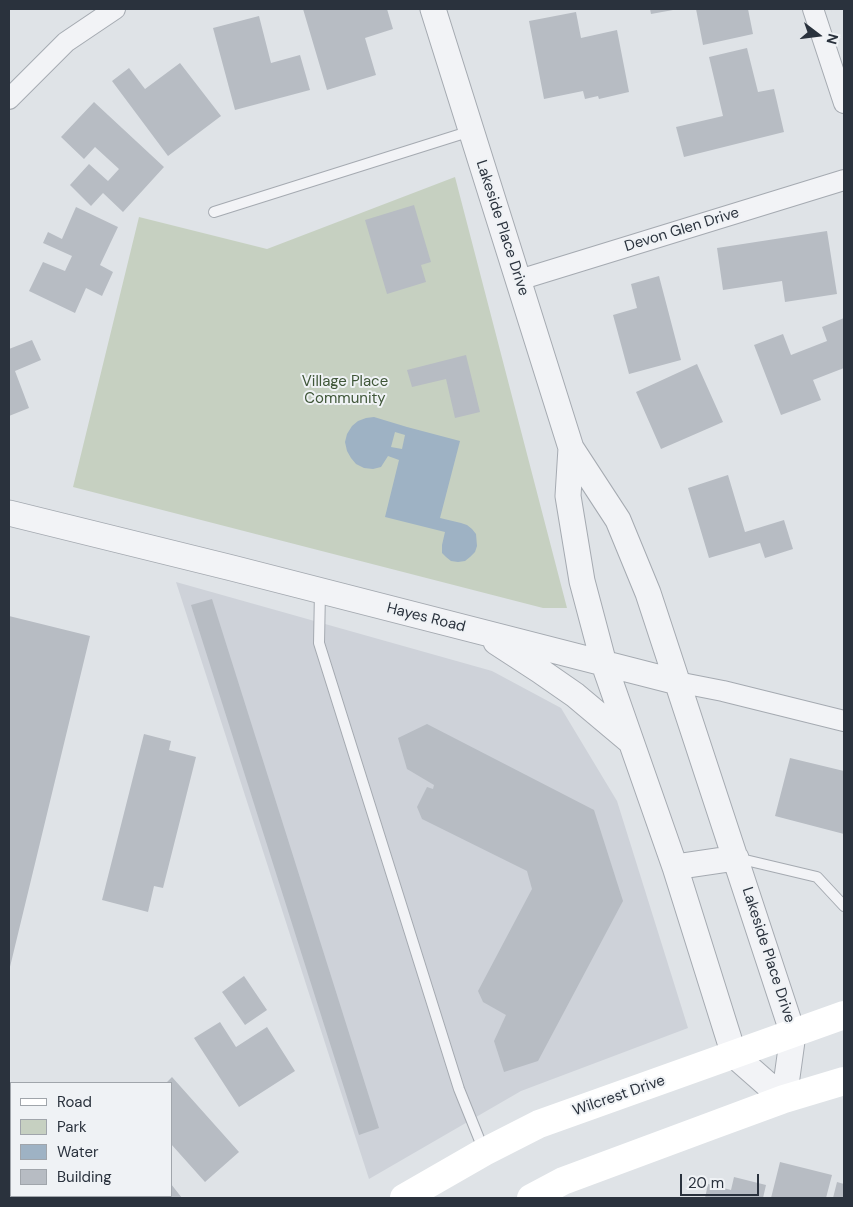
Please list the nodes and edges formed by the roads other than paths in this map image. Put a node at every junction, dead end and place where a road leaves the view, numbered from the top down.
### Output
1 (115, 9) edge
2 (432, 9) edge
3 (813, 9) edge
4 (9, 99) edge
5 (844, 103) edge
6 (472, 130) junction
7 (844, 180) edge
8 (214, 212) dead end
9 (519, 280) junction
10 (571, 448) junction
11 (9, 513) edge
12 (320, 591) junction
13 (480, 632) junction
14 (604, 664) junction
15 (677, 682) junction
16 (844, 721) edge
17 (632, 743) junction
18 (736, 858) junction
19 (675, 867) junction
20 (844, 906) edge
21 (844, 1015) edge
22 (793, 1034) junction
23 (734, 1055) junction
24 (844, 1081) edge
25 (784, 1099) junction
26 (484, 1152) junction
27 (404, 1198) edge
28 (532, 1198) edge

1 - 4 street
2 - 6 street, Lakeside Place Drive
3 - 5 street
6 - 8 lane
6 - 9 street, Lakeside Place Drive
7 - 9 street, Devon Glen Drive
9 - 10 street, Lakeside Place Drive
10 - 14 street, Lakeside Place Drive
10 - 15 street, Lakeside Place Drive
11 - 12 street, Hayes Road
12 - 13 street, Hayes Road
12 - 26 lane
13 - 14 street, Hayes Road
13 - 17 street
14 - 15 street, Hayes Road
14 - 17 street, Lakeside Place Drive
15 - 16 street, Hayes Road
15 - 18 street, Lakeside Place Drive
17 - 19 street, Lakeside Place Drive
18 - 19 street
18 - 20 lane
18 - 22 street, Lakeside Place Drive
19 - 23 street, Lakeside Place Drive
21 - 22 main road, Wilcrest Drive
22 - 23 main road, Wilcrest Drive
22 - 25 street, Lakeside Place Drive
23 - 25 street
23 - 26 main road, Wilcrest Drive
24 - 25 main road
25 - 28 main road
26 - 27 main road, Wilcrest Drive

